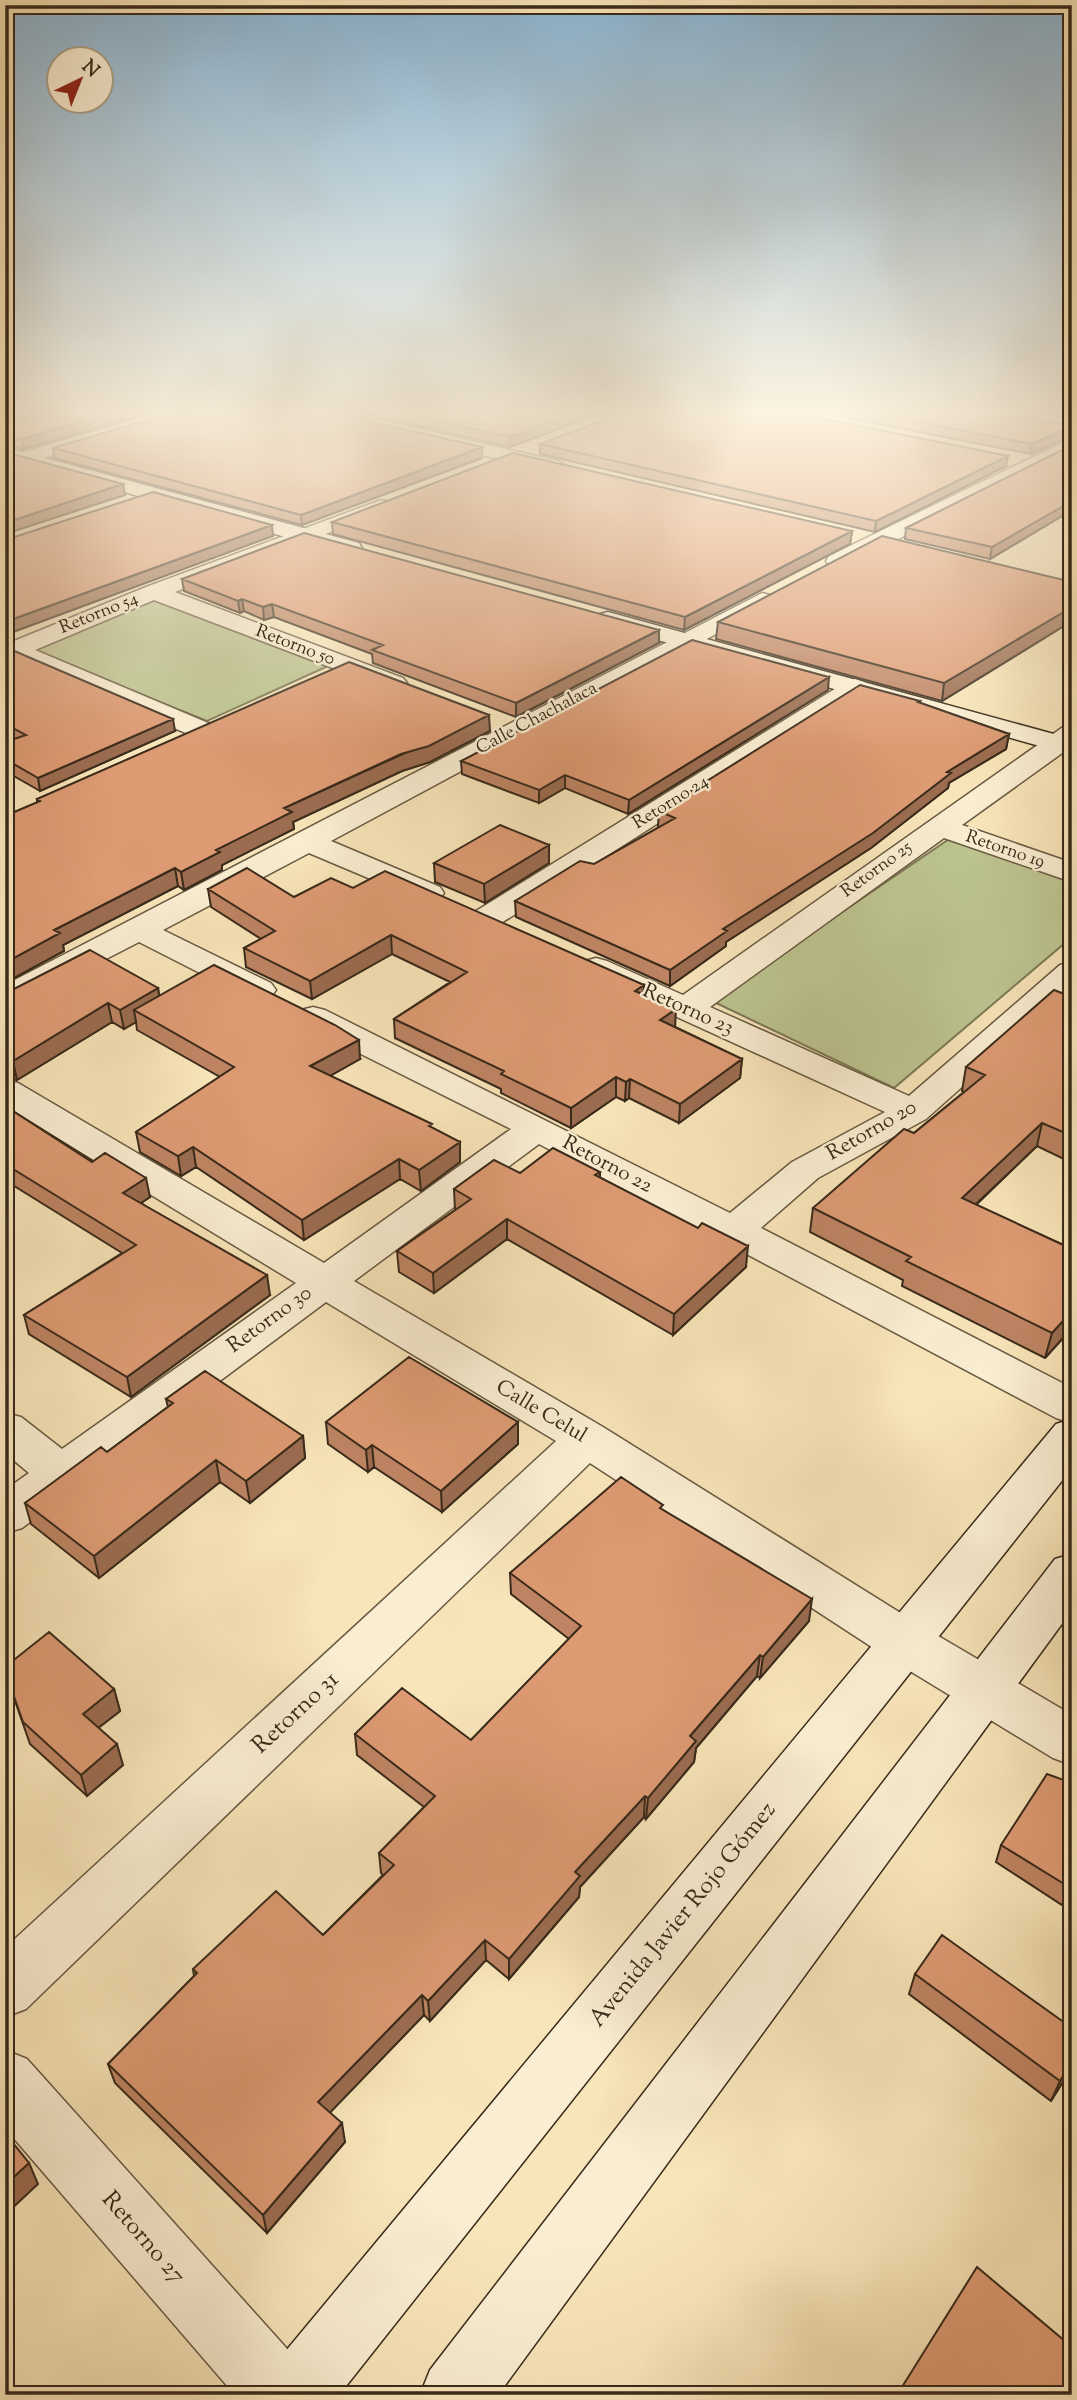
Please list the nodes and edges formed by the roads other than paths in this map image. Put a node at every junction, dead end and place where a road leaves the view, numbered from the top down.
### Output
1 (267, 525) edge
2 (330, 525) joint
3 (906, 525) edge
4 (303, 535) junction
5 (847, 535) edge
6 (874, 541) junction
7 (900, 548) edge
8 (817, 572) edge
9 (782, 590) edge
10 (154, 592) junction
11 (607, 598) edge
12 (581, 612) edge
13 (713, 626) junction
14 (687, 641) junction
15 (9, 648) edge
16 (832, 658) edge
17 (349, 666) junction
18 (313, 682) edge
19 (855, 687) junction
20 (413, 690) edge
21 (490, 719) dead end
22 (516, 729) junction
23 (1066, 733) edge
24 (167, 748) edge
25 (937, 826) junction
26 (309, 842) junction
27 (1072, 873) edge
28 (487, 918) junction
29 (139, 930) junction
30 (524, 935) edge
31 (574, 958) edge
32 (1072, 972) edge
33 (5, 998) edge
34 (685, 1009) junction
35 (5, 1091) edge
36 (913, 1111) junction
37 (537, 1128) junction
38 (733, 1231) junction
39 (324, 1281) junction
40 (1072, 1407) edge
41 (5, 1429) edge
42 (1072, 1436) edge
43 (587, 1439) junction
44 (61, 1473) junction
45 (5, 1515) edge
46 (1072, 1573) edge
47 (905, 1642) junction
48 (985, 1689) junction
49 (1072, 1742) edge
50 (5, 1988) edge
51 (5, 2081) edge
52 (281, 2395) edge
53 (295, 2395) edge
54 (455, 2395) edge

1 - 4 street
2 - 4 street, Retorno 54
2 - 4 street
3 - 6 street
4 - 10 street, Retorno 54
5 - 6 street
6 - 7 street
6 - 8 street
9 - 13 street, Calle Chachalaca
10 - 15 street, Retorno 54
10 - 17 street, Retorno 50
11 - 13 street
12 - 14 street
13 - 14 street, Calle Chachalaca
13 - 16 street
14 - 19 street
14 - 22 street, Calle Chachalaca
15 - 24 street
17 - 18 street
17 - 20 street, Retorno 50
19 - 23 street
19 - 28 street, Retorno 24
21 - 22 street
22 - 26 street, Calle Chachalaca
23 - 25 street, Retorno 25
25 - 27 street, Retorno 19
25 - 34 street, Retorno 25
26 - 28 street
26 - 29 street, Calle Chachalaca
28 - 30 street
29 - 33 street, Calle Chachalaca
29 - 37 street, Retorno 22
31 - 34 street, Retorno 23
32 - 36 street, Retorno 20
34 - 36 street, Retorno 23
35 - 39 street, Calle Celul
36 - 38 street, Retorno 20
37 - 38 street, Retorno 22
37 - 39 street, Retorno 30
38 - 40 street, Retorno 22
39 - 43 street, Calle Celul
39 - 44 street, Retorno 30
41 - 44 street
42 - 47 street, Avenida Javier Rojo Gómez
43 - 47 street, Calle Celul
43 - 50 street, Retorno 31
44 - 45 street, Retorno 30
46 - 48 street
47 - 48 street, Calle Celul
47 - 53 street, Avenida Javier Rojo Gómez
48 - 49 street, Calle Celul
48 - 54 street
51 - 52 street, Retorno 27

